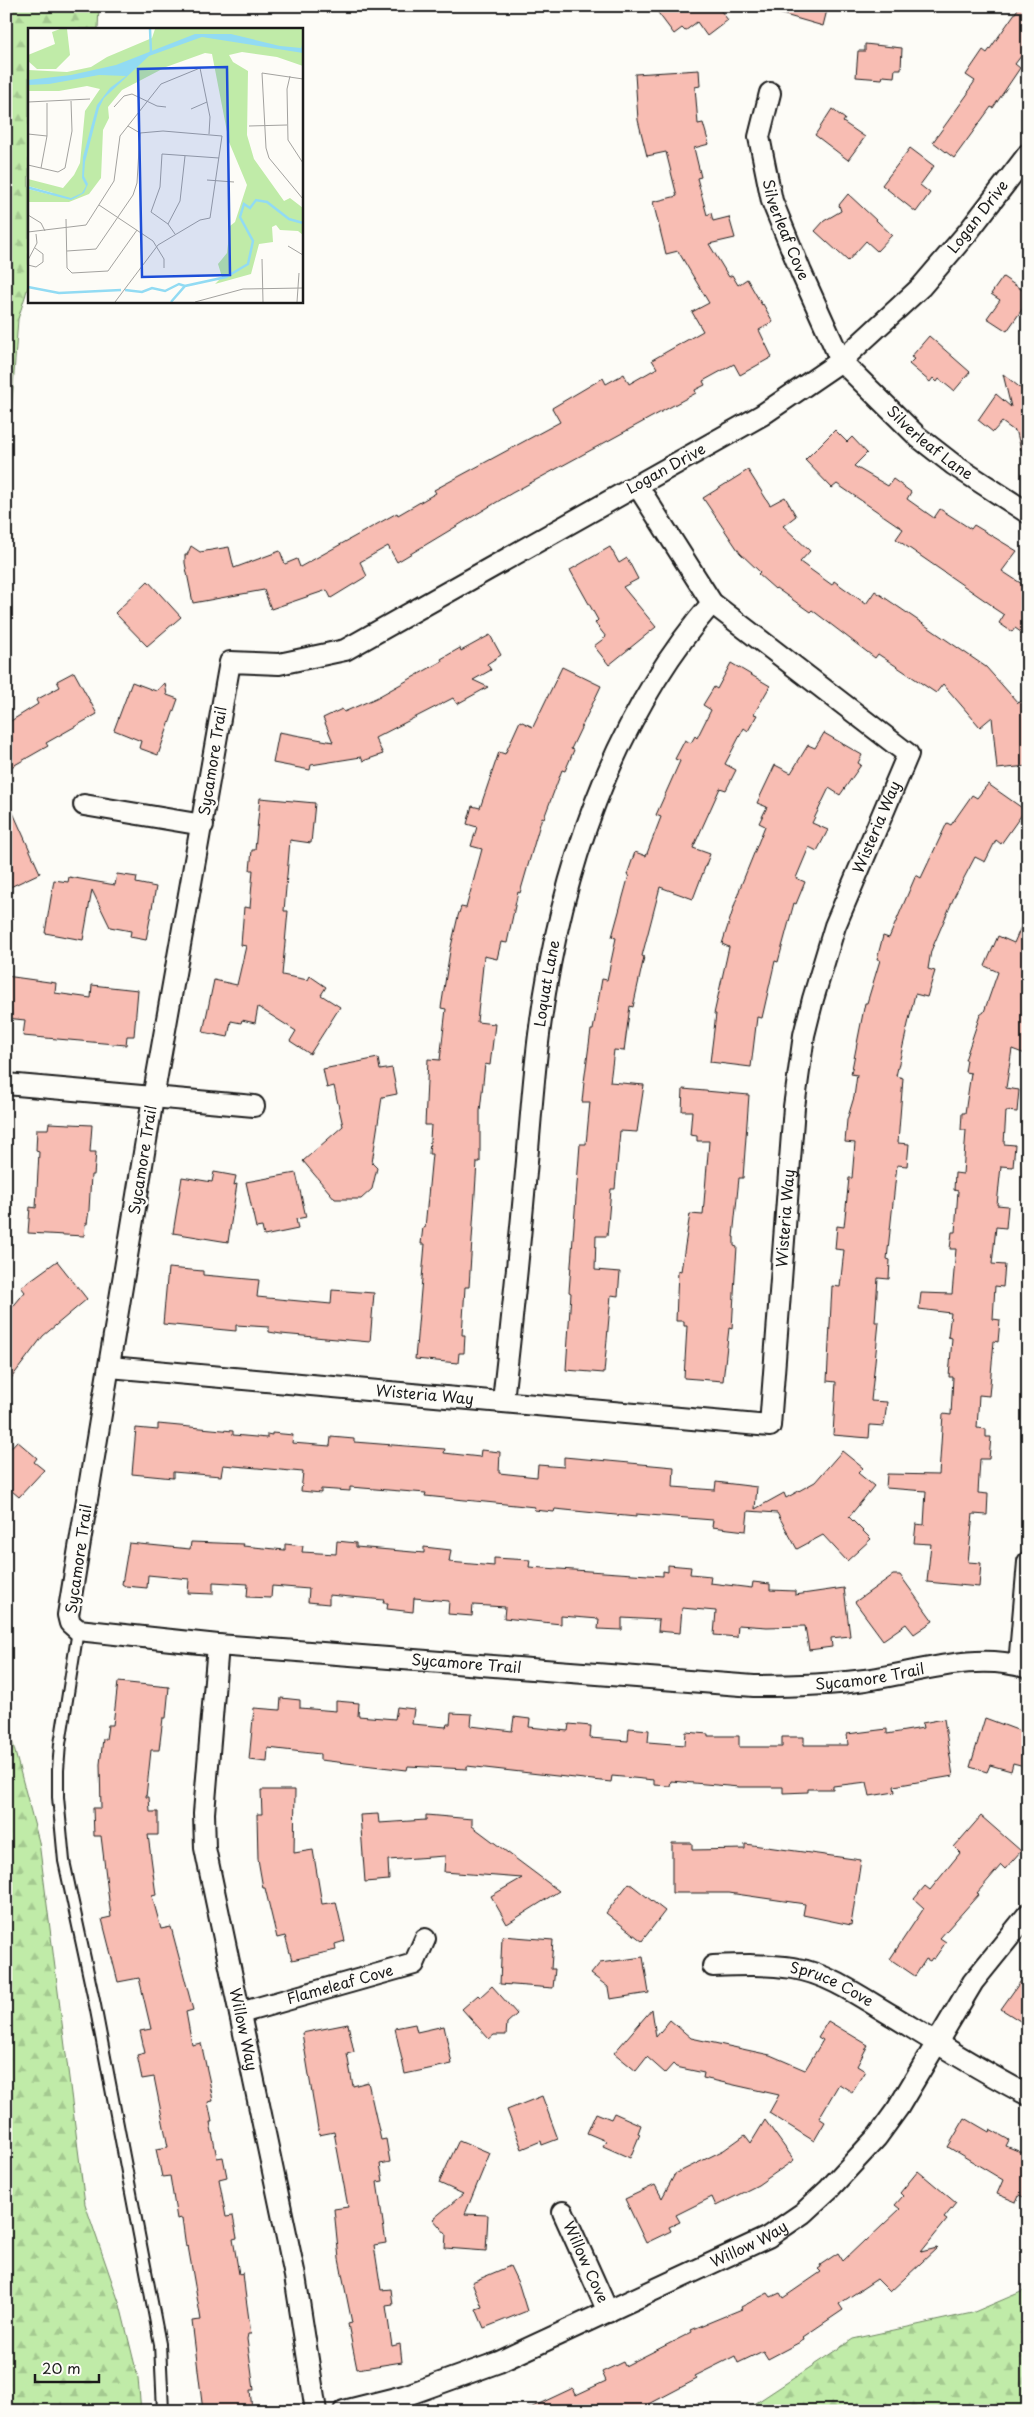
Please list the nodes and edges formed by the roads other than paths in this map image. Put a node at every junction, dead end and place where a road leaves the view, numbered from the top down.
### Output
1 (770, 93) dead end
2 (1028, 154) edge
3 (841, 361) junction
4 (637, 485) junction
5 (1028, 513) edge
6 (712, 603) junction
7 (230, 662) joint
8 (84, 805) dead end
9 (203, 825) junction
10 (6, 1084) edge
11 (153, 1098) junction
12 (254, 1106) dead end
13 (110, 1367) junction
14 (503, 1401) junction
15 (1028, 1562) edge
16 (78, 1630) junction
17 (218, 1645) junction
18 (1024, 1666) edge
19 (1028, 1914) edge
20 (425, 1939) dead end
21 (713, 1966) dead end
22 (240, 2014) junction
23 (938, 2043) junction
24 (1028, 2095) edge
25 (563, 2212) dead end
26 (608, 2312) junction
27 (163, 2411) edge
28 (316, 2411) edge
29 (344, 2411) edge

1 - 3 street, Silverleaf Cove
2 - 3 street, Logan Drive
3 - 4 street, Logan Drive
3 - 5 street, Silverleaf Lane
4 - 6 street, Wisteria Way
4 - 7 street, Logan Drive
6 - 14 street, Loquat Lane
6 - 14 street, Wisteria Way
7 - 9 street, Sycamore Trail
8 - 9 street
9 - 11 street, Sycamore Trail
10 - 11 street
11 - 12 street
11 - 13 street, Sycamore Trail
13 - 14 street, Wisteria Way
13 - 16 street, Sycamore Trail
15 - 18 street
16 - 17 street, Sycamore Trail
16 - 27 lane
17 - 18 street, Sycamore Trail
17 - 22 street, Willow Way
19 - 23 street, Willow Way
20 - 22 street, Flameleaf Cove
21 - 23 street, Spruce Cove
22 - 28 street, Willow Way
23 - 24 street, Spruce Cove
23 - 26 street, Willow Way
25 - 26 street, Willow Cove
26 - 29 street, Willow Way

